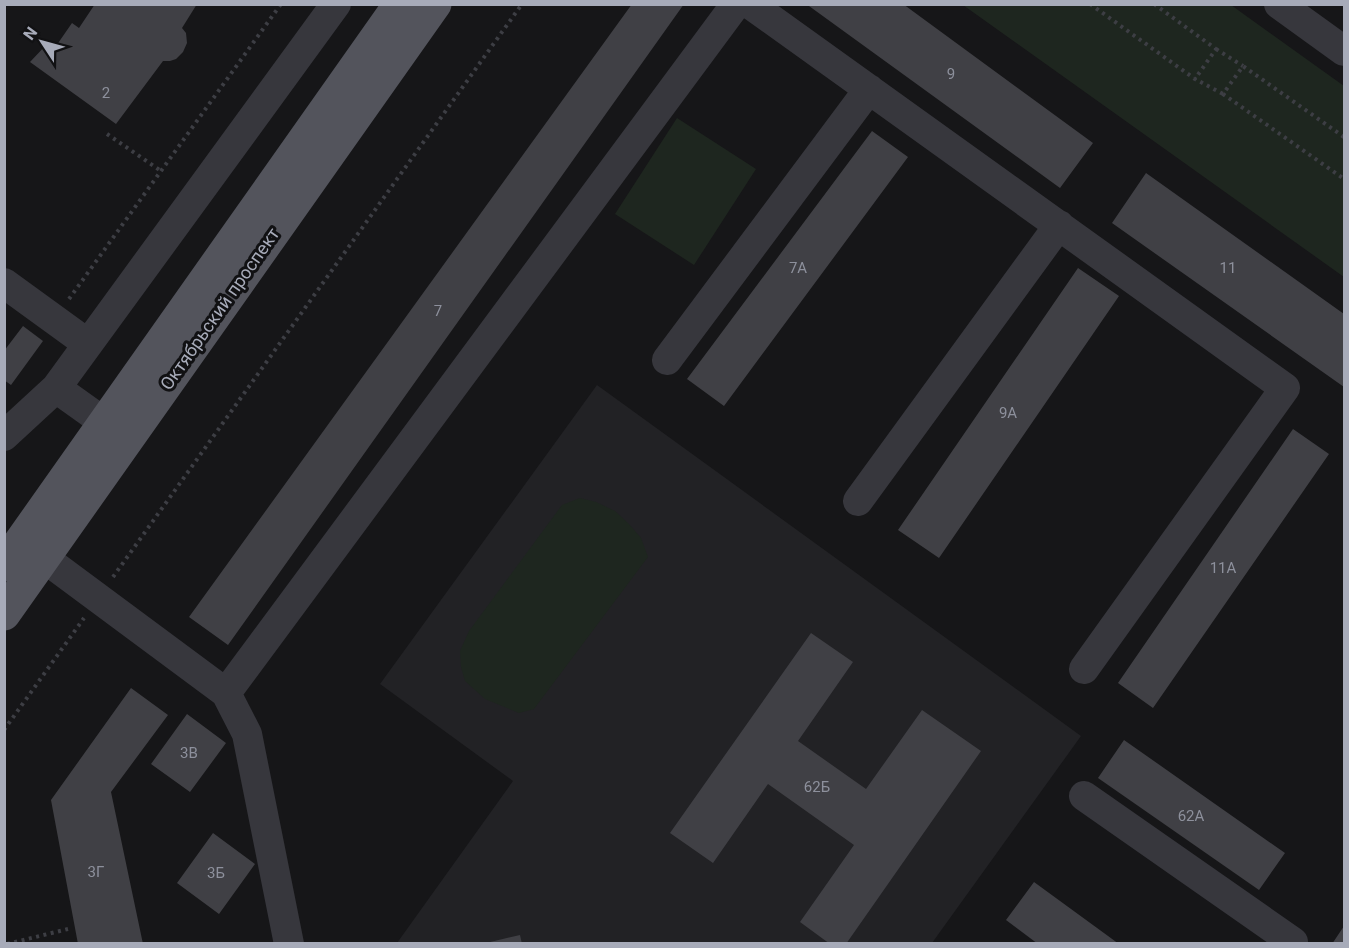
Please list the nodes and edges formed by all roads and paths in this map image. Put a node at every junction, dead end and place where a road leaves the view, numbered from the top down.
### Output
1 (281, 4) edge
2 (336, 4) edge
3 (400, 4) edge
4 (435, 4) edge
5 (522, 4) edge
6 (735, 4) edge
7 (750, 4) edge
8 (1090, 4) edge
9 (1154, 4) edge
10 (1279, 4) edge
11 (1216, 49) junction
12 (1344, 51) edge
13 (1243, 66) junction
14 (1195, 79) junction
15 (869, 90) junction
16 (1223, 94) junction
17 (107, 134) dead end
18 (1344, 137) edge
19 (162, 171) junction
20 (1344, 179) edge
21 (1059, 225) junction
22 (4, 283) edge
23 (69, 300) dead end
24 (88, 344) junction
25 (667, 360) dead end
26 (56, 388) junction
27 (105, 423) junction
28 (4, 436) edge
29 (858, 501) dead end
30 (44, 558) junction
31 (4, 566) edge
32 (98, 599) junction
33 (4, 614) edge
34 (1084, 669) dead end
35 (226, 693) junction
36 (4, 730) edge
37 (1084, 796) dead end
38 (68, 929) dead end
39 (1293, 942) edge
40 (7, 944) edge
41 (289, 944) edge

1 - 19 path
2 - 24 street
3 - 27 main road, Октябрьский проспект
4 - 30 main road, Октябрьский проспект
5 - 32 path
6 - 35 street
7 - 15 street
8 - 14 path
9 - 11 path
10 - 12 street
11 - 13 path
11 - 14 path
13 - 16 path
13 - 18 path
14 - 16 path
15 - 21 street
15 - 25 street
16 - 20 path
17 - 19 path
19 - 23 path
21 - 29 street
21 - 34 street
22 - 24 street
24 - 26 street
26 - 27 street
26 - 28 street
27 - 31 main road, Октябрьский проспект
30 - 32 street
30 - 33 main road, Октябрьский проспект
32 - 35 street
32 - 36 path
35 - 41 street
37 - 39 street
38 - 40 path

